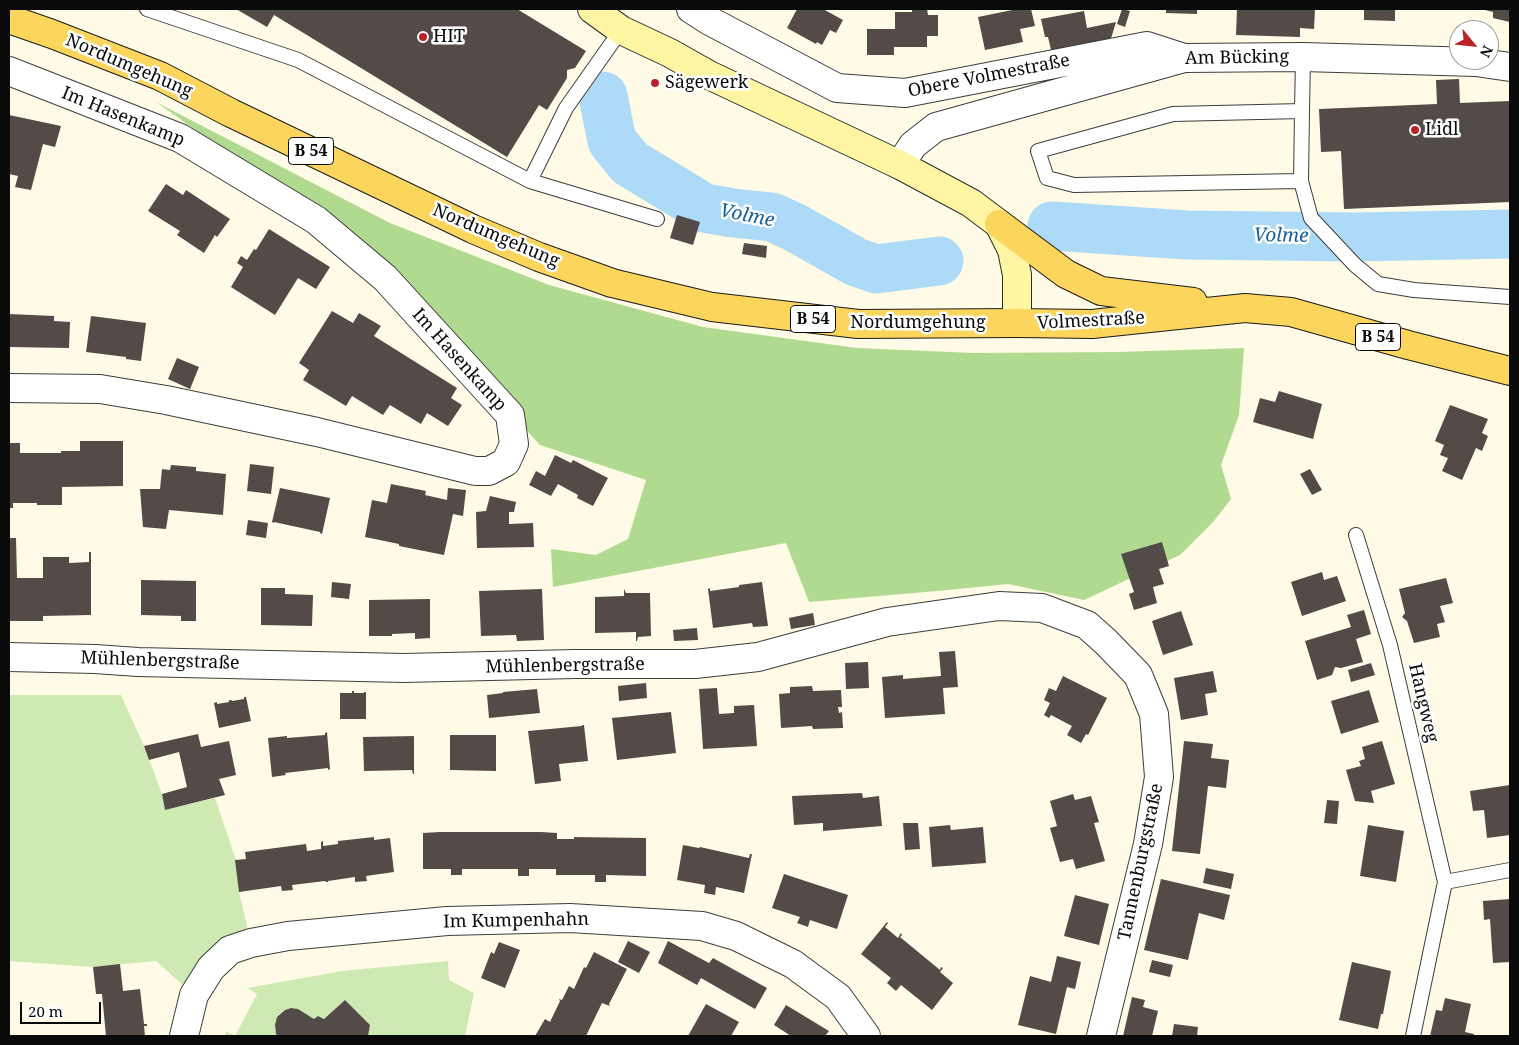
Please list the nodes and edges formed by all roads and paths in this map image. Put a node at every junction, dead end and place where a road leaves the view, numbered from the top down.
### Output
1 (147, 9) edge
2 (592, 9) edge
3 (691, 9) edge
4 (9, 19) edge
5 (621, 30) junction
6 (1303, 57) junction
7 (1184, 58) junction
8 (1510, 67) edge
9 (9, 71) edge
10 (1302, 111) junction
11 (900, 165) junction
12 (530, 181) junction
13 (1301, 181) junction
14 (657, 218) dead end
15 (999, 224) junction
16 (1510, 297) edge
17 (1245, 308) junction
18 (1017, 323) junction
19 (1510, 371) edge
20 (9, 388) edge
21 (1356, 536) dead end
22 (1106, 642) joint
23 (9, 657) edge
24 (1510, 870) edge
25 (1445, 882) junction
26 (184, 1036) edge
27 (866, 1036) edge
28 (1101, 1036) edge
29 (1413, 1036) edge

1 - 12 lane
2 - 5 main road, Volmestraße
3 - 7 street, Obere Volmestraße
4 - 18 main road, Nordumgehung / B 54
5 - 11 main road, Volmestraße
5 - 12 lane
6 - 7 street, Am Bücking
6 - 8 street, Am Bücking
6 - 10 lane
7 - 11 street, Am Bücking
9 - 20 street, Im Hasenkamp
10 - 13 lane
10 - 13 lane
11 - 15 main road, Volmestraße
12 - 14 lane
13 - 16 lane
15 - 17 main road
15 - 18 main road, Volmestraße
17 - 18 main road, Volmestraße / B 54
17 - 19 main road, Volmestraße / B 54
21 - 25 lane, Hangweg
22 - 23 street, Mühlenbergstraße
22 - 28 street, Tannenburgstraße
24 - 25 lane
25 - 29 lane, Hangweg
26 - 27 street, Im Kumpenhahn

